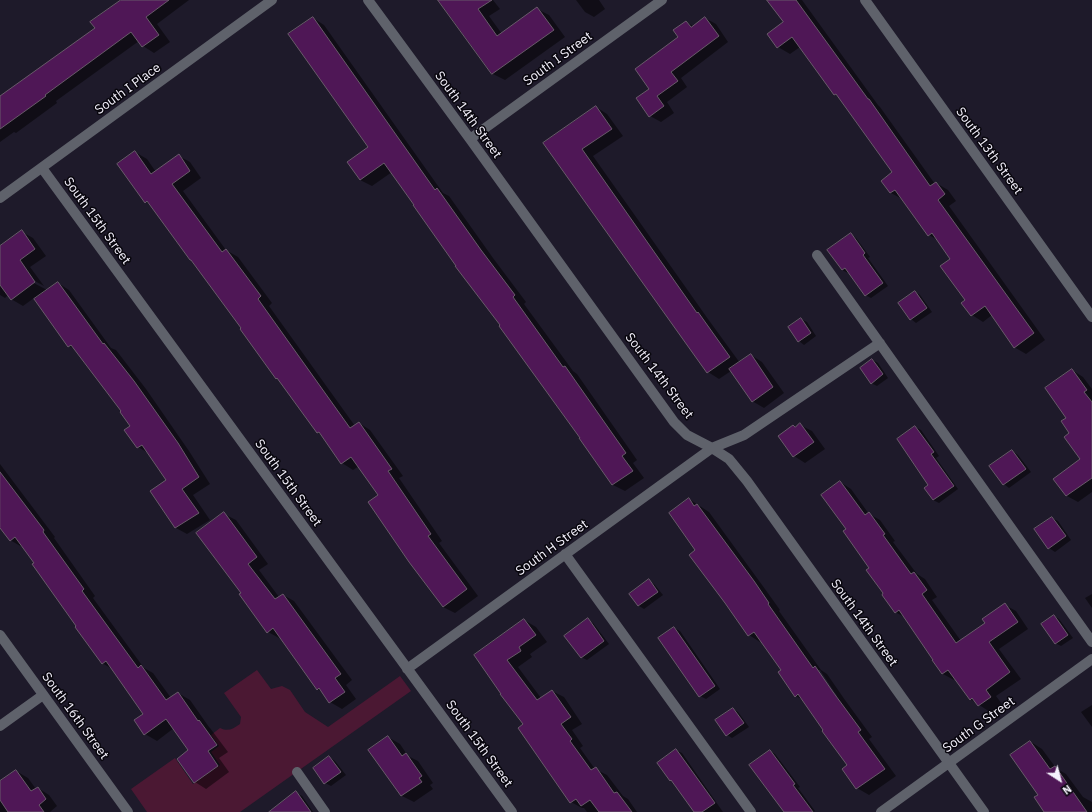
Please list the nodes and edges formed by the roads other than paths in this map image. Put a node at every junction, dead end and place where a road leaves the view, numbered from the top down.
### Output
1 (272, 0) edge
2 (368, 0) edge
3 (662, 0) edge
4 (865, 0) edge
5 (470, 139) junction
6 (42, 168) junction
7 (0, 198) edge
8 (818, 255) dead end
9 (1092, 317) edge
10 (880, 343) junction
11 (712, 448) junction
12 (565, 554) junction
13 (0, 636) edge
14 (1092, 642) edge
15 (1092, 659) edge
16 (407, 669) junction
17 (43, 695) junction
18 (0, 726) edge
19 (948, 763) junction
20 (297, 772) dead end
21 (128, 812) edge
22 (326, 812) edge
23 (512, 812) edge
24 (751, 812) edge
25 (880, 812) edge
26 (984, 812) edge

1 - 6 street, South I Place
2 - 5 street, South 14th Street
3 - 5 street, South I Street
4 - 9 street, South 13th Street
5 - 11 street, South 14th Street
6 - 7 street, South I Place
6 - 16 street, South 15th Street
8 - 10 street
10 - 11 street, South H Street
10 - 14 street
11 - 12 street, South H Street
11 - 19 street, South 14th Street
12 - 16 street, South H Street
12 - 24 street
13 - 17 street, South 16th Street
15 - 19 street, South G Street
16 - 23 street, South 15th Street
17 - 18 street
17 - 21 street, South 16th Street
19 - 25 street, South G Street
19 - 26 street, South 14th Street
20 - 22 street

